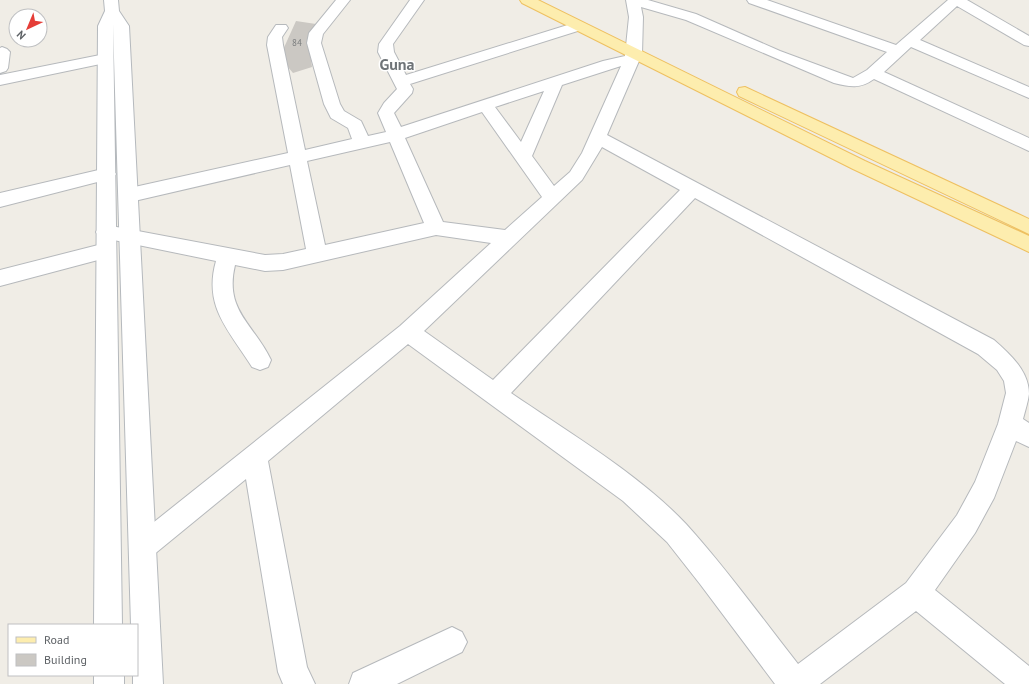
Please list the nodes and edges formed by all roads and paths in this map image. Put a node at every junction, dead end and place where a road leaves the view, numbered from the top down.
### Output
1 (343, 0) edge
2 (417, 0) edge
3 (527, 0) edge
4 (550, 0) edge
5 (633, 0) edge
6 (754, 0) edge
7 (957, 0) edge
8 (111, 6) edge
9 (579, 26) junction
10 (281, 28) dead end
11 (1029, 42) edge
12 (904, 46) junction
13 (633, 51) junction
14 (2, 52) dead end
15 (105, 59) junction
16 (0, 68) edge
17 (873, 73) junction
18 (0, 80) edge
19 (402, 81) junction
20 (556, 81) junction
21 (1029, 93) edge
22 (485, 105) junction
23 (396, 135) junction
24 (597, 137) junction
25 (1027, 141) edge
26 (362, 143) junction
27 (523, 157) junction
28 (297, 158) junction
29 (107, 174) junction
30 (693, 188) junction
31 (130, 195) junction
32 (553, 198) junction
33 (0, 200) edge
34 (1029, 226) edge
35 (436, 228) junction
36 (129, 236) junction
37 (511, 238) junction
38 (106, 242) junction
39 (1029, 244) edge
40 (317, 255) junction
41 (226, 256) junction
42 (0, 278) edge
43 (408, 332) junction
44 (260, 360) dead end
45 (496, 394) junction
46 (1020, 430) edge
47 (255, 456) junction
48 (143, 548) junction
49 (916, 593) junction
50 (108, 624) edge
51 (452, 642) dead end
52 (148, 684) edge
53 (300, 684) edge
54 (364, 684) edge
55 (795, 684) edge
56 (1028, 684) edge

1 - 26 street
2 - 19 street
3 - 9 main road
4 - 13 main road
5 - 13 street
5 - 17 street
6 - 12 street
7 - 11 street
7 - 12 street
8 - 15 street
8 - 31 street
9 - 13 main road
9 - 19 street
10 - 28 street
12 - 17 street
12 - 21 street
13 - 20 street
13 - 24 street
13 - 34 main road
13 - 39 main road
14 - 16 street
15 - 18 street
15 - 29 street
17 - 25 street
19 - 23 street
20 - 22 street
20 - 27 street
22 - 23 street
22 - 27 street
23 - 26 street
23 - 35 street
24 - 30 street
24 - 32 street
26 - 28 street
27 - 32 street
28 - 31 street
28 - 40 street
29 - 33 street
29 - 38 street
30 - 45 street
30 - 46 street
31 - 36 street
32 - 37 street
35 - 37 street
35 - 40 street
36 - 38 street
36 - 41 street
36 - 48 street
37 - 43 street
38 - 42 street
38 - 50 street
40 - 41 street
41 - 44 street
43 - 45 street
43 - 47 street
45 - 55 street
46 - 49 street
47 - 48 street
47 - 53 street
48 - 52 street
49 - 55 street
49 - 56 street
51 - 54 street

